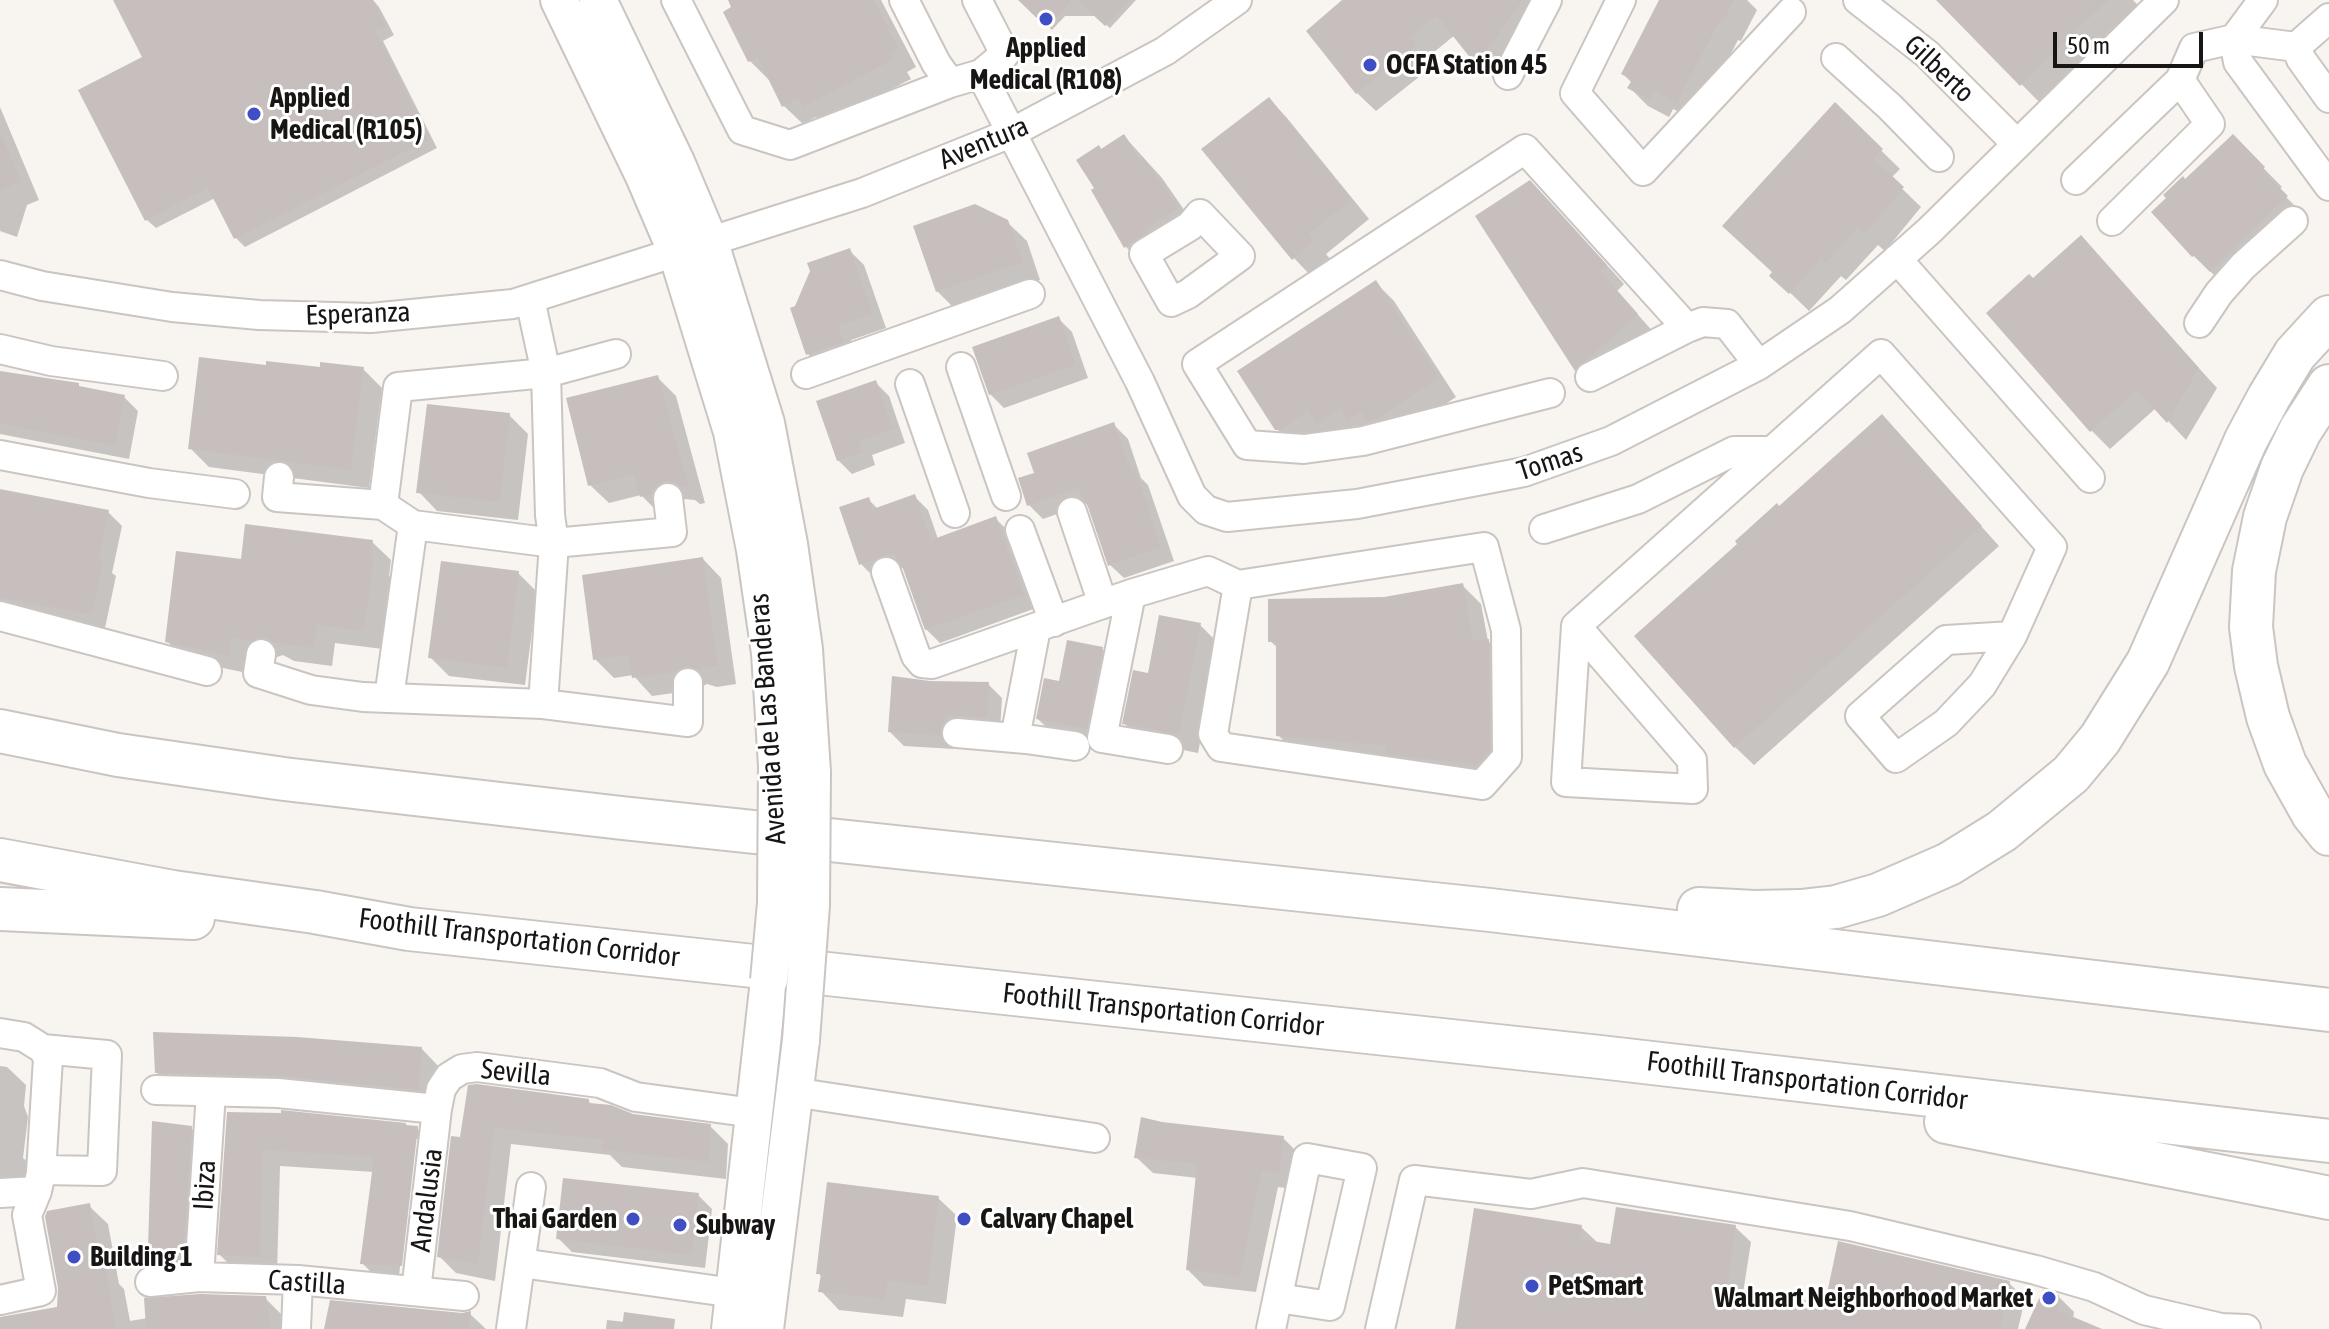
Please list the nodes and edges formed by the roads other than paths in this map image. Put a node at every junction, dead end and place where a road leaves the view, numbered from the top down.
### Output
1 (559, 0) edge
2 (598, 0) edge
3 (676, 0) edge
4 (904, 0) edge
5 (977, 0) edge
6 (1237, 0) edge
7 (1547, 0) edge
8 (1621, 0) edge
9 (1858, 0) edge
10 (2164, 0) edge
11 (2263, 0) edge
12 (1791, 12) dead end
13 (2329, 18) edge
14 (2234, 39) junction
15 (2296, 47) junction
16 (1836, 58) dead end
17 (981, 74) junction
18 (1508, 75) dead end
19 (2180, 80) junction
20 (950, 83) junction
21 (2329, 98) edge
22 (1011, 133) junction
23 (2016, 143) junction
24 (1939, 157) dead end
25 (2076, 180) dead end
26 (2329, 186) edge
27 (2112, 221) dead end
28 (2293, 221) dead end
29 (693, 248) junction
30 (1897, 259) junction
31 (0, 275) edge
32 (1030, 294) dead end
33 (530, 299) junction
34 (2329, 317) edge
35 (2199, 323) dead end
36 (1687, 328) junction
37 (0, 349) edge
38 (616, 354) dead end
39 (1759, 365) junction
40 (961, 367) dead end
41 (546, 373) junction
42 (806, 374) dead end
43 (163, 376) dead end
44 (1590, 377) dead end
45 (910, 384) dead end
46 (2329, 386) edge
47 (1550, 393) dead end
48 (1771, 451) junction
49 (0, 455) edge
50 (279, 477) dead end
51 (2090, 478) dead end
52 (235, 494) dead end
53 (1006, 496) dead end
54 (668, 498) dead end
55 (383, 505) junction
56 (1072, 512) dead end
57 (955, 513) dead end
58 (413, 525) junction
59 (1544, 529) dead end
60 (1020, 530) dead end
61 (554, 543) junction
62 (886, 572) dead end
63 (1238, 585) junction
64 (1131, 594) junction
65 (1103, 604) junction
66 (0, 616) edge
67 (1045, 625) junction
68 (1576, 626) junction
69 (2012, 636) junction
70 (261, 654) dead end
71 (207, 671) dead end
72 (688, 683) dead end
73 (389, 698) junction
74 (0, 704) edge
75 (543, 704) junction
76 (0, 731) edge
77 (957, 733) dead end
78 (1015, 738) junction
79 (1075, 746) dead end
80 (1168, 749) dead end
81 (118, 755) junction
82 (2329, 834) edge
83 (0, 860) edge
84 (0, 909) edge
85 (1490, 910) junction
86 (409, 929) junction
87 (2329, 1010) edge
88 (0, 1033) edge
89 (43, 1049) junction
90 (1600, 1057) junction
91 (156, 1090) dead end
92 (211, 1092) junction
93 (793, 1092) junction
94 (755, 1100) junction
95 (437, 1109) junction
96 (1095, 1138) dead end
97 (2329, 1141) edge
98 (39, 1180) junction
99 (531, 1187) dead end
100 (0, 1193) edge
101 (2329, 1198) edge
102 (521, 1263) junction
103 (199, 1277) junction
104 (298, 1280) junction
105 (150, 1282) dead end
106 (416, 1291) junction
107 (734, 1293) junction
108 (464, 1296) dead end
109 (1278, 1298) junction
110 (0, 1300) edge
111 (296, 1329) edge
112 (511, 1329) edge
113 (730, 1329) edge
114 (765, 1329) edge
115 (1271, 1329) edge
116 (1380, 1329) edge
117 (2246, 1329) edge

1 - 29 main road, Avenida de Las Banderas
2 - 29 main road, Avenida de Las Banderas
3 - 20 street
4 - 20 street
5 - 17 street
6 - 22 street, Aventura
7 - 18 street
8 - 12 street
9 - 23 street, Gilberto
10 - 23 street, Tomas
11 - 14 street
13 - 15 street
14 - 15 street
14 - 19 street
14 - 26 street
15 - 21 street
16 - 24 street
17 - 20 street
17 - 22 street, Tomas
19 - 25 street
19 - 27 street
22 - 29 street, Aventura
22 - 39 street, Tomas
23 - 30 street, Tomas
28 - 35 street
29 - 33 street, Esperanza
29 - 93 main road, Avenida de Las Banderas, bridge
29 - 94 main road, Avenida de Las Banderas, bridge
30 - 39 street, Tomas
30 - 51 street
31 - 33 street, Esperanza
32 - 42 street
33 - 41 street
34 - 85 highway
36 - 39 street
36 - 44 street
36 - 47 street
37 - 43 street
38 - 41 street
40 - 53 street
41 - 55 street
41 - 61 street
45 - 57 street
46 - 82 highway
48 - 59 street
48 - 68 street
48 - 69 street
49 - 52 street
50 - 55 street
54 - 61 street
55 - 58 street
56 - 65 street
58 - 61 street
58 - 73 street
60 - 67 street
61 - 75 street
62 - 67 street
63 - 63 street
63 - 64 street
64 - 65 street
64 - 80 street
65 - 67 street
66 - 71 street
67 - 78 street
68 - 68 street
69 - 69 street
70 - 73 street
72 - 75 street
73 - 75 street
74 - 81 highway
76 - 81 highway
77 - 78 street
78 - 79 street
81 - 85 highway
83 - 86 highway, Foothill Transportation Corridor
84 - 86 highway
85 - 87 highway
86 - 90 highway, Foothill Transportation Corridor
88 - 89 street
89 - 98 street
89 - 98 street
90 - 97 highway, Foothill Transportation Corridor
90 - 101 highway
91 - 92 street
92 - 95 street
92 - 103 street, Ibiza
93 - 94 main road
93 - 96 street
93 - 114 main road, Avenida de Las Banderas
94 - 95 street, Sevilla
94 - 107 main road, Avenida de Las Banderas
95 - 106 street, Andalusia
98 - 100 street
98 - 110 street
99 - 102 street
102 - 107 street
102 - 112 street
103 - 104 street, Castilla
103 - 105 street, Castilla
104 - 106 street, Castilla
104 - 111 street
106 - 108 street, Castilla
107 - 113 main road, Avenida de Las Banderas
109 - 109 street
109 - 115 street
116 - 117 street

